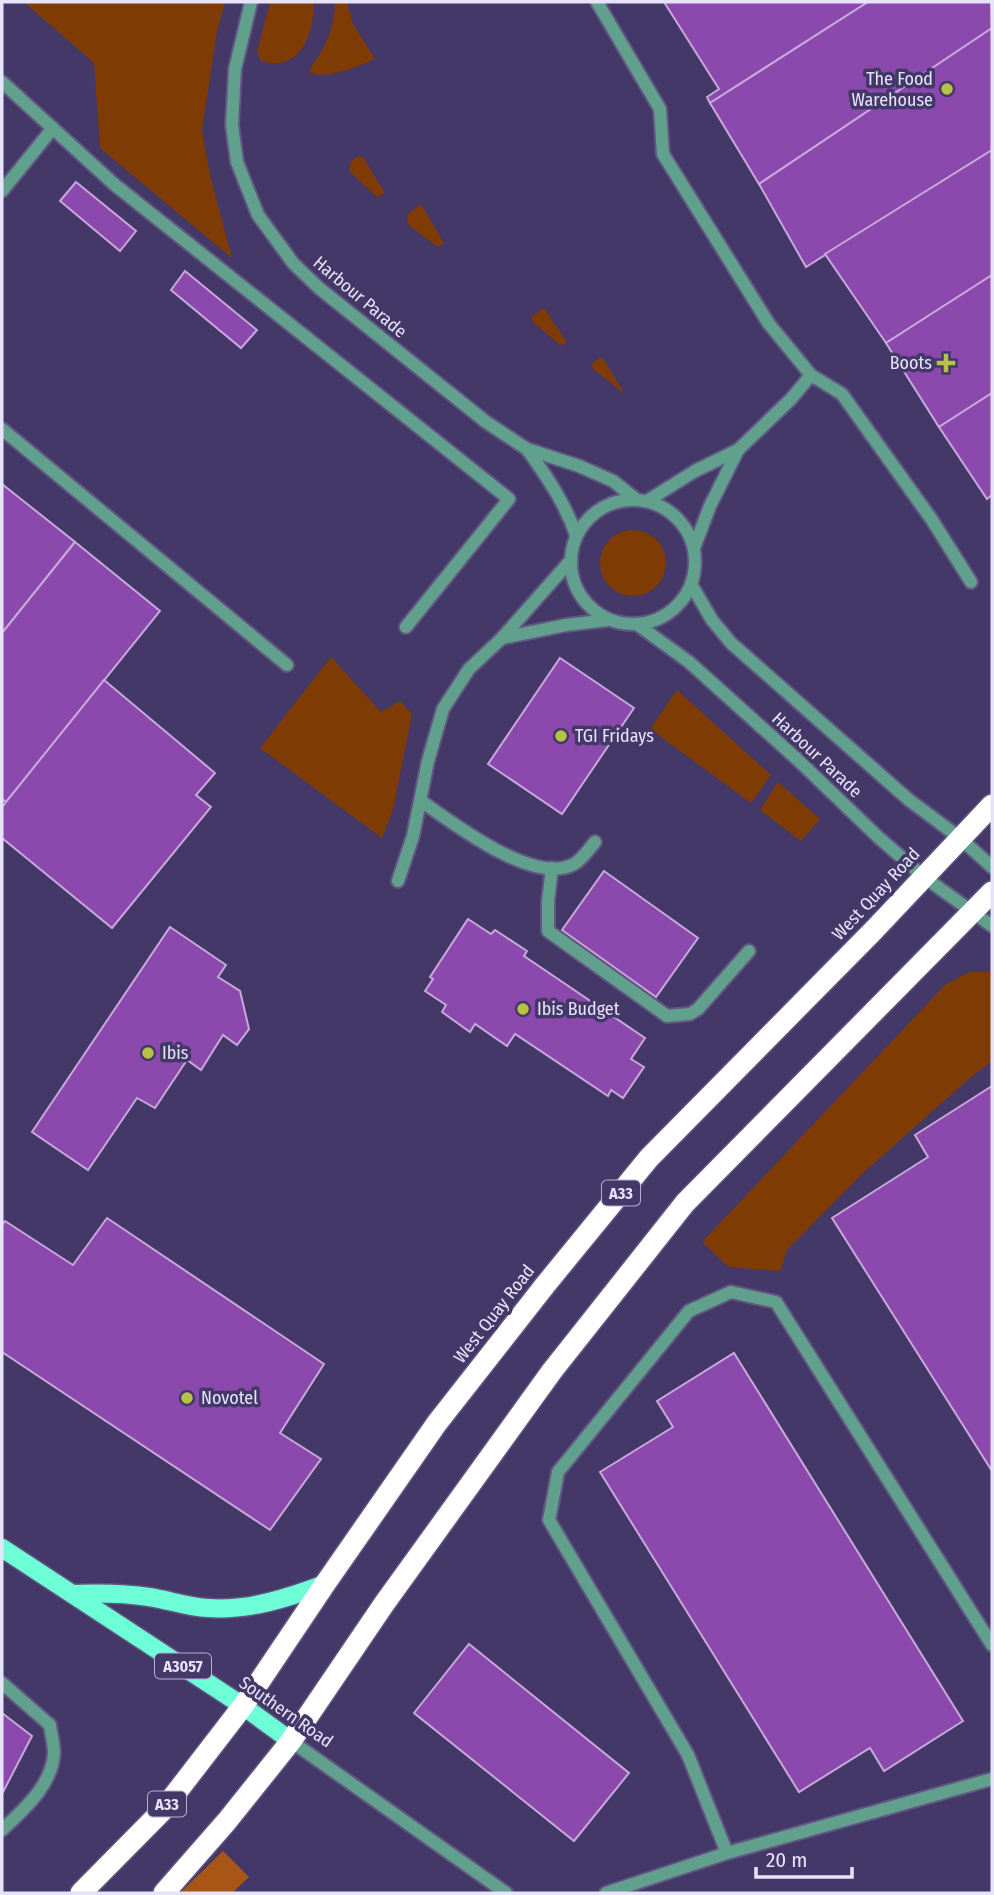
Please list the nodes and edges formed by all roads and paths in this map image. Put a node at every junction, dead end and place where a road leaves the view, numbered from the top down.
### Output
1 (251, 2) edge
2 (597, 2) edge
3 (2, 82) edge
4 (53, 128) junction
5 (2, 191) edge
6 (811, 375) junction
7 (2, 429) edge
8 (527, 449) junction
9 (738, 450) junction
10 (642, 501) junction
11 (576, 535) junction
12 (694, 548) junction
13 (570, 559) junction
14 (971, 582) dead end
15 (691, 584) junction
16 (608, 620) junction
17 (638, 625) junction
18 (406, 627) dead end
19 (502, 638) junction
20 (287, 665) dead end
21 (421, 801) junction
22 (992, 804) edge
23 (960, 838) junction
24 (595, 842) dead end
25 (992, 867) edge
26 (552, 868) junction
27 (924, 877) junction
28 (398, 881) dead end
29 (992, 892) edge
30 (972, 912) junction
31 (992, 926) edge
32 (749, 951) dead end
33 (3, 1552) edge
34 (325, 1584) junction
35 (73, 1594) junction
36 (992, 1645) edge
37 (2, 1683) edge
38 (243, 1706) junction
39 (291, 1741) junction
40 (992, 1779) edge
41 (2, 1830) edge
42 (727, 1853) junction
43 (81, 1893) edge
44 (164, 1893) edge
45 (506, 1893) edge
46 (606, 1893) edge

1 - 8 street, Harbour Parade
2 - 6 street
3 - 4 street
4 - 5 street
4 - 18 street
6 - 9 street
6 - 14 street
7 - 20 street
8 - 10 street, Harbour Parade
8 - 11 street, Harbour Parade
9 - 10 street
9 - 12 street
10 - 11 street
10 - 12 street
11 - 13 street
12 - 15 street
13 - 16 street
13 - 19 street
15 - 17 street
15 - 23 street, Harbour Parade
16 - 17 street
16 - 19 street
17 - 27 street, Harbour Parade
19 - 21 street
21 - 26 street
21 - 28 street
22 - 23 highway, West Quay Road / A33
23 - 25 street, Harbour Parade
23 - 27 highway, West Quay Road / A33
24 - 26 street
26 - 32 street
27 - 30 street, Harbour Parade
27 - 34 highway, West Quay Road / A33
29 - 30 highway
30 - 31 street, Harbour Parade
30 - 39 highway
33 - 35 main road, Southern Road / A3057
34 - 35 main road
34 - 38 highway, West Quay Road / A33
35 - 38 main road, Southern Road / A3057
36 - 42 street
37 - 41 street
38 - 39 main road, Southern Road / A3057
38 - 43 highway, West Quay Road / A33
39 - 44 highway
39 - 45 street, Southern Road
40 - 42 street
42 - 46 street

